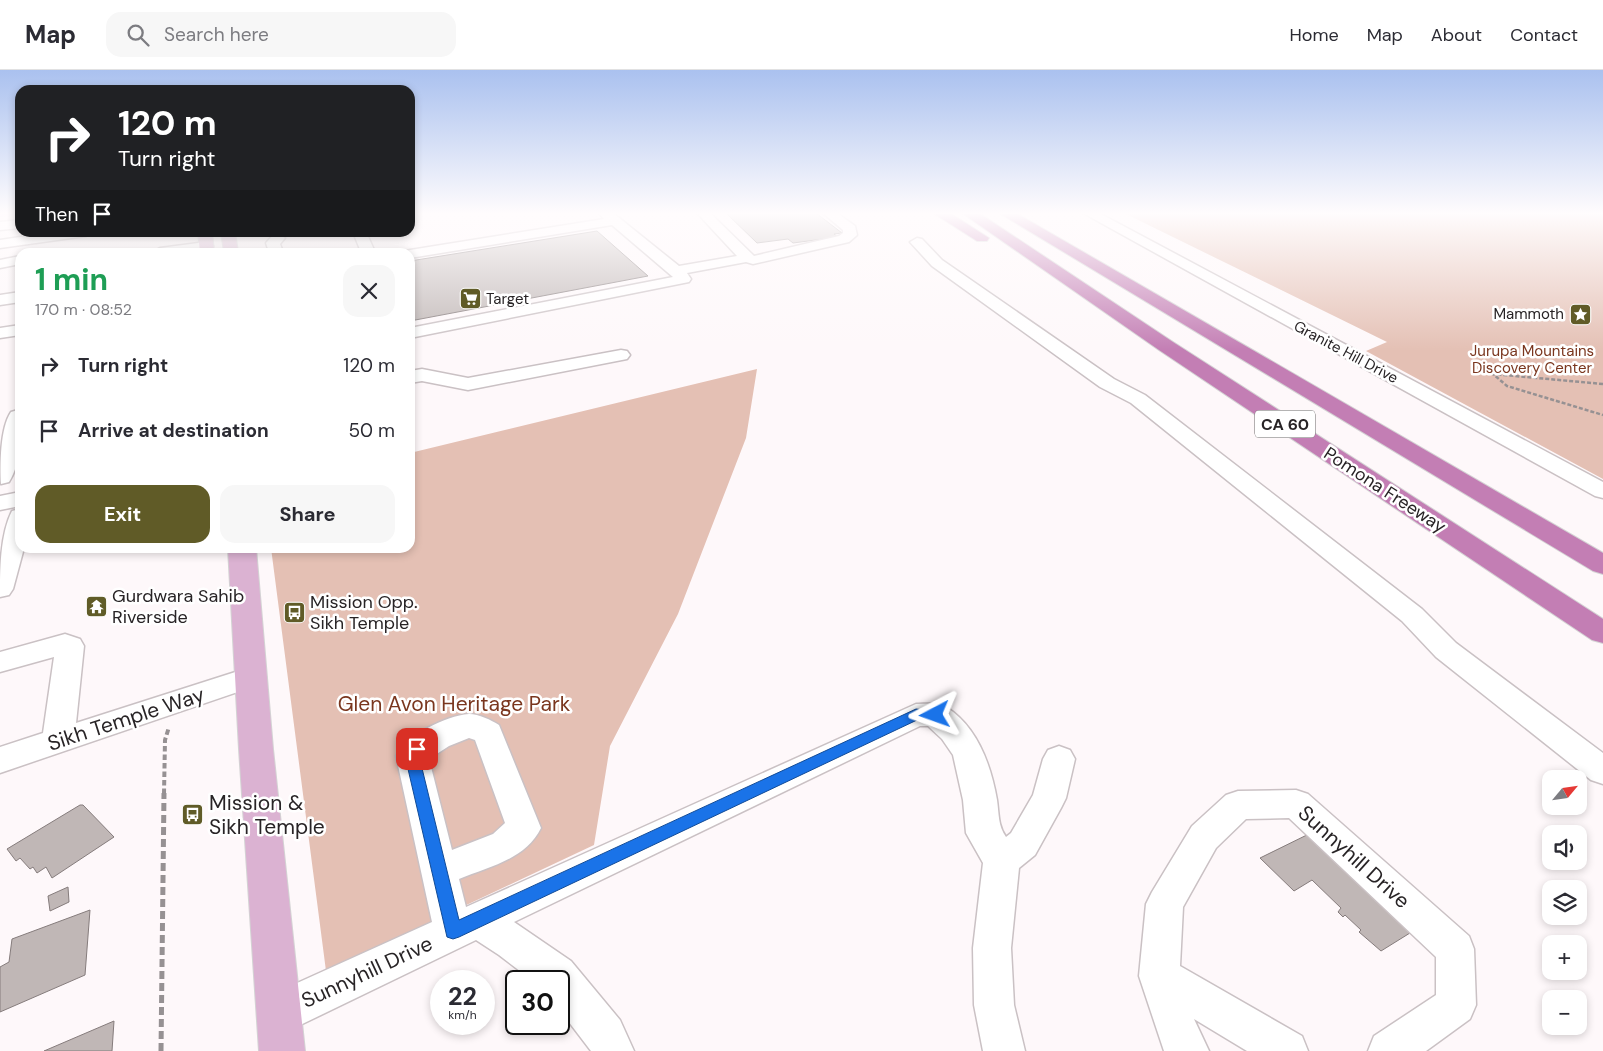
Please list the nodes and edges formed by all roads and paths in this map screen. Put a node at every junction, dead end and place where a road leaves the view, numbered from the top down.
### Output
1 (661, 259) edge
2 (743, 259) edge
3 (934, 259) edge
4 (1018, 259) edge
5 (1037, 259) edge
6 (1095, 259) edge
7 (1174, 259) edge
8 (15, 261) edge
9 (0, 264) edge
10 (676, 271) junction
11 (15, 274) edge
12 (0, 276) edge
13 (15, 298) edge
14 (0, 300) edge
15 (15, 331) edge
16 (415, 332) edge
17 (0, 333) edge
18 (1166, 346) junction
19 (621, 355) dead end
20 (415, 376) edge
21 (1603, 384) edge
22 (1603, 415) edge
23 (10, 421) edge
24 (1, 477) edge
25 (1603, 491) edge
26 (15, 500) edge
27 (0, 503) edge
28 (15, 529) edge
29 (242, 553) edge
30 (4, 557) edge
31 (1603, 565) edge
32 (0, 589) edge
33 (1603, 633) edge
34 (0, 662) edge
35 (251, 677) junction
36 (177, 701) junction
37 (58, 741) junction
38 (1059, 759) dead end
39 (0, 760) edge
40 (1603, 771) edge
41 (1002, 856) junction
42 (439, 871) dead end
43 (465, 926) junction
44 (1159, 976) junction
45 (279, 1013) junction
46 (161, 1051) edge
47 (282, 1051) edge
48 (613, 1051) edge
49 (1004, 1051) edge
50 (1188, 1051) edge
51 (1287, 1051) edge
52 (1390, 1051) edge

1 - 10 street
2 - 10 street
3 - 40 street
4 - 18 highway
5 - 18 highway, Pomona Freeway / CA 60
6 - 31 highway, CA 60
7 - 25 street, Granite Hill Drive
8 - 9 street
10 - 16 street
11 - 12 street
13 - 14 street
15 - 17 street
18 - 33 highway, Pomona Freeway / CA 60
19 - 20 street
21 - 22 path
23 - 24 street
26 - 27 street
28 - 30 street
29 - 35 main road
30 - 32 street
34 - 37 street
35 - 36 street, Sikh Temple Way
35 - 45 main road
36 - 37 street, Sikh Temple Way
36 - 46 path
37 - 39 street, Sikh Temple Way
38 - 41 street
41 - 43 street, Sunnyhill Drive
41 - 49 street
42 - 43 street
43 - 45 street, Sunnyhill Drive
43 - 48 street
44 - 50 street, Sunnyhill Drive
44 - 51 street
44 - 52 street, Sunnyhill Drive
45 - 47 main road

